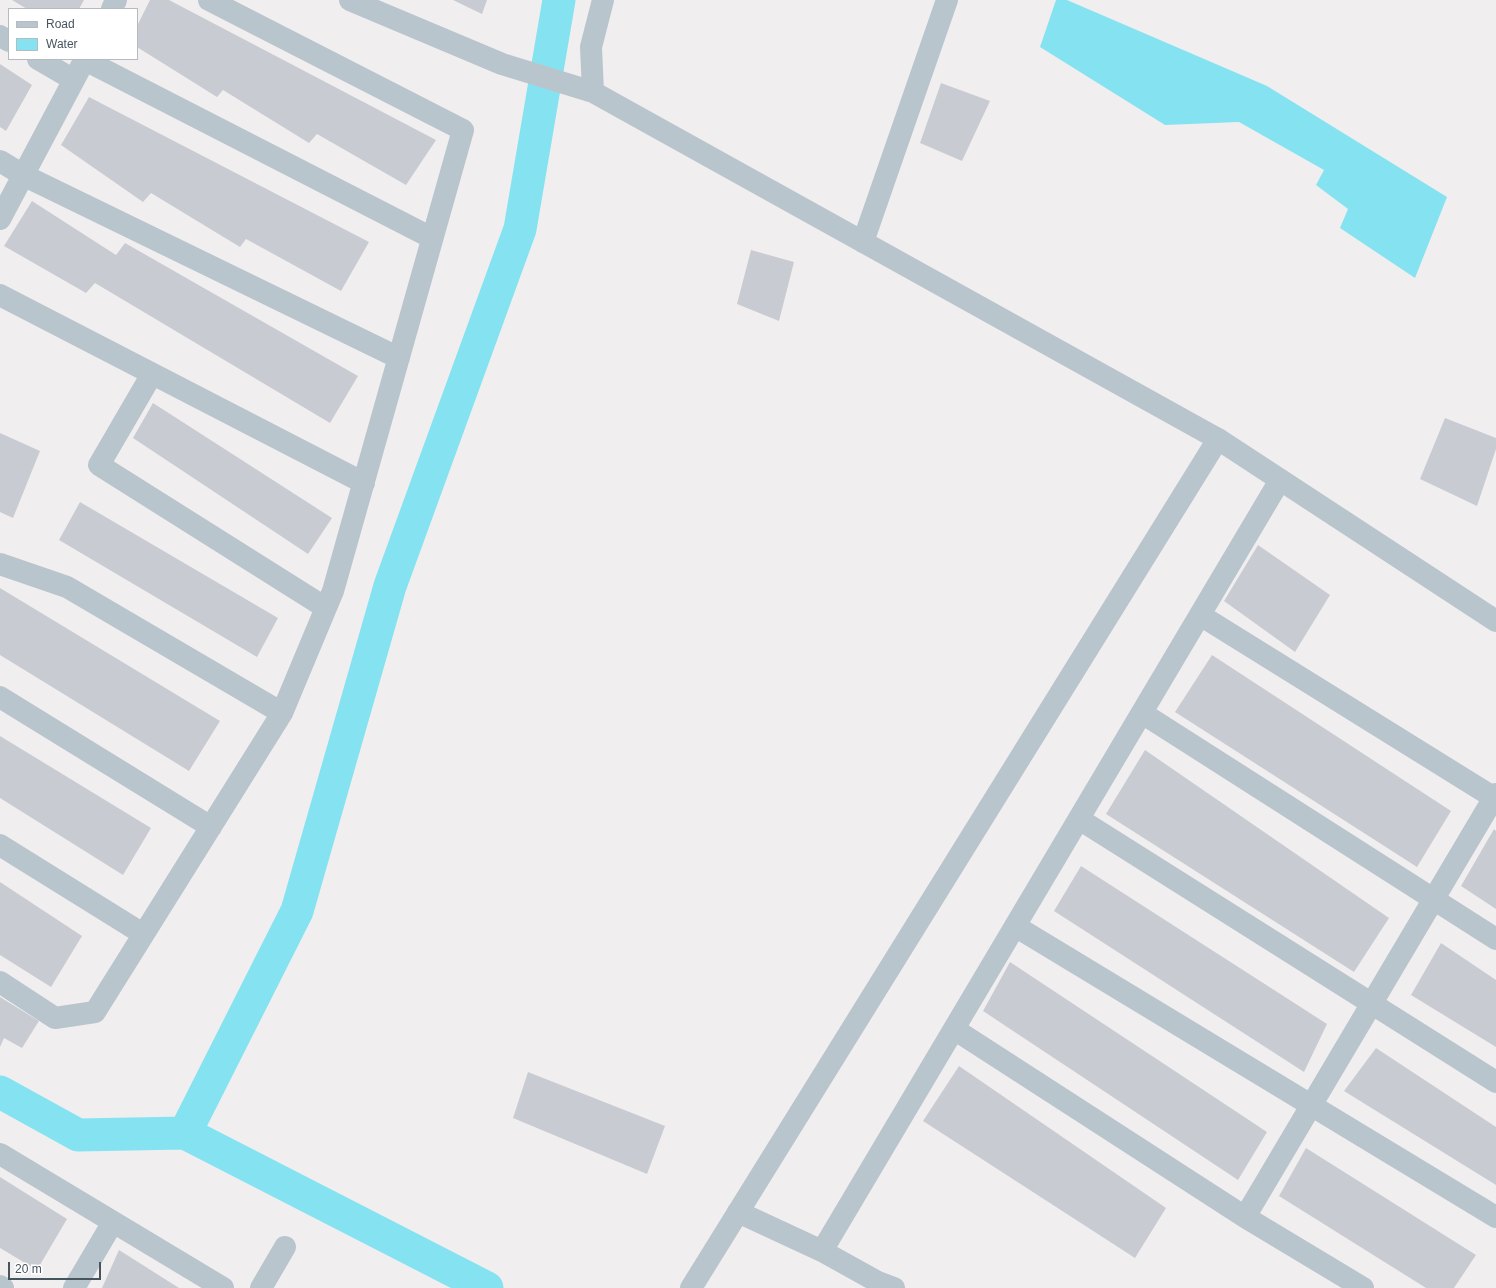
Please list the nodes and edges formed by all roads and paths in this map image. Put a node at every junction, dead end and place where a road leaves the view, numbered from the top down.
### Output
1 (209, 0) edge
2 (350, 0) edge
3 (603, 0) edge
4 (947, 0) edge
5 (40, 60) edge
6 (85, 60) edge
7 (74, 80) junction
8 (594, 92) junction
9 (0, 161) edge
10 (23, 175) junction
11 (0, 219) edge
12 (432, 238) junction
13 (863, 242) junction
14 (0, 295) edge
15 (399, 358) junction
16 (152, 374) junction
17 (1218, 439) junction
18 (1280, 480) junction
19 (364, 483) junction
20 (0, 564) edge
21 (326, 608) junction
22 (1200, 615) junction
23 (1496, 621) edge
24 (0, 697) edge
25 (282, 713) junction
26 (1142, 713) junction
27 (1495, 797) edge
28 (1079, 819) junction
29 (211, 827) junction
30 (0, 845) edge
31 (1433, 899) junction
32 (1015, 926) junction
33 (144, 934) junction
34 (1496, 939) edge
35 (0, 982) edge
36 (1371, 1003) junction
37 (954, 1029) junction
38 (1496, 1082) edge
39 (1311, 1106) junction
40 (0, 1154) edge
41 (738, 1212) junction
42 (1245, 1217) junction
43 (1496, 1218) edge
44 (113, 1222) junction
45 (285, 1247) dead end
46 (822, 1251) junction
47 (0, 1286) edge
48 (3, 1288) edge
49 (74, 1288) edge
50 (223, 1288) edge
51 (261, 1288) edge
52 (691, 1288) edge
53 (894, 1288) edge
54 (1363, 1288) edge

1 - 12 street
2 - 8 street
3 - 8 street
4 - 13 street
5 - 7 street
6 - 7 street
6 - 12 street
7 - 10 street
8 - 13 street
9 - 10 street
10 - 11 street
10 - 15 street
12 - 15 street
13 - 17 street
14 - 16 street
15 - 19 street
16 - 19 street
16 - 21 street
17 - 18 street
17 - 41 street
18 - 22 street
18 - 23 street
19 - 21 street
20 - 25 street
21 - 25 street
22 - 26 street
22 - 27 street
24 - 29 street
25 - 29 street
26 - 28 street
26 - 31 street
27 - 31 street
28 - 32 street
28 - 36 street
29 - 33 street
30 - 33 street
31 - 34 street
31 - 36 street
32 - 37 street
32 - 39 street
33 - 35 street
36 - 38 street
36 - 39 street
37 - 42 street
37 - 46 street
39 - 42 street
39 - 43 street
40 - 44 street
41 - 46 street
41 - 52 street
42 - 54 street
44 - 49 street
44 - 50 street
45 - 51 street
46 - 53 street
47 - 48 street

